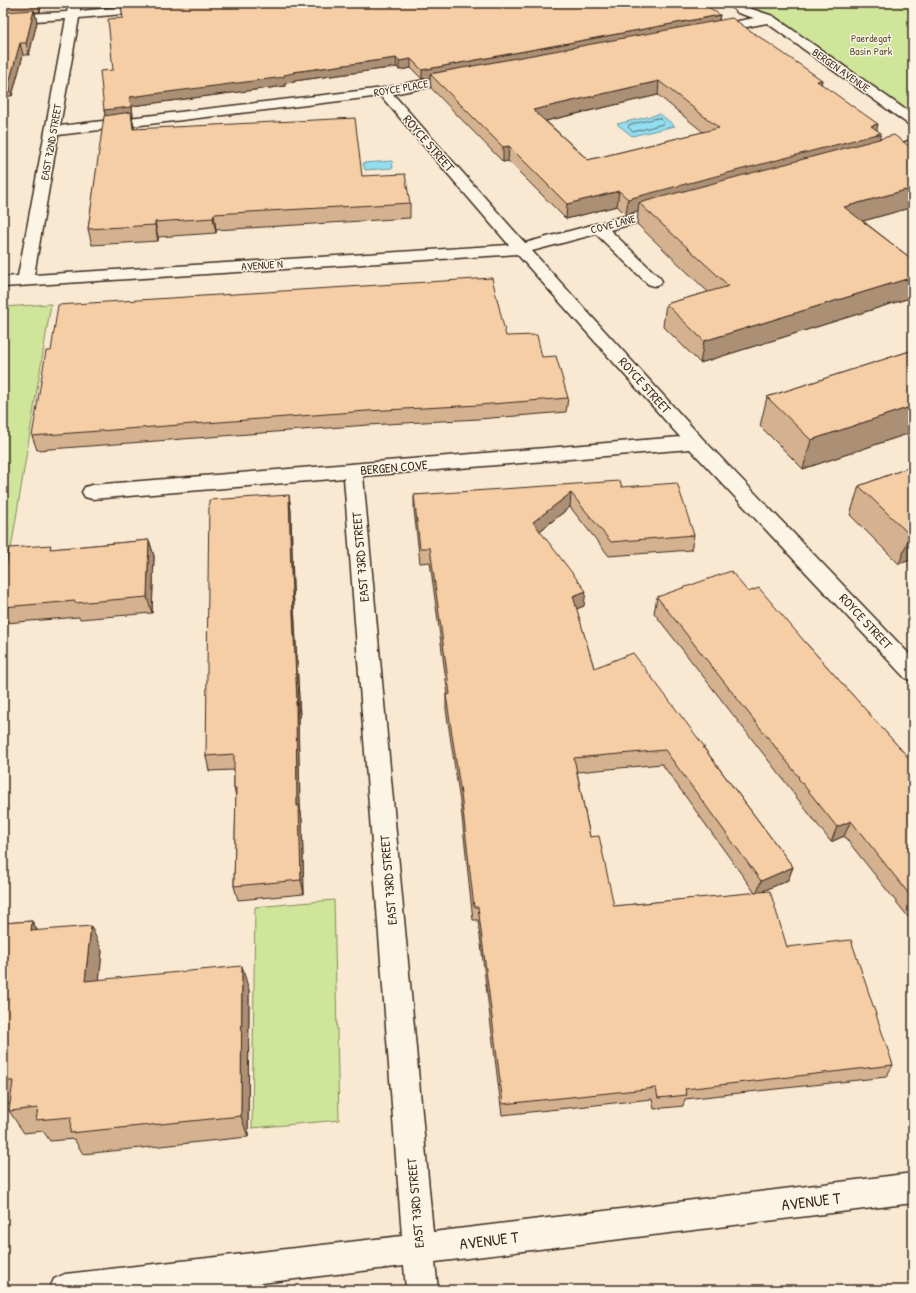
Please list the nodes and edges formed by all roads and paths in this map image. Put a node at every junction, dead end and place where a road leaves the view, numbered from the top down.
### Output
1 (201, 3) edge
2 (733, 3) edge
3 (759, 3) edge
4 (74, 9) edge
5 (3, 19) edge
6 (769, 19) junction
7 (700, 32) edge
8 (469, 76) edge
9 (384, 92) junction
10 (913, 121) edge
11 (53, 131) junction
12 (913, 144) edge
13 (864, 158) edge
14 (683, 206) edge
15 (599, 228) junction
16 (521, 249) junction
17 (654, 280) dead end
18 (25, 281) junction
19 (3, 282) edge
20 (696, 442) junction
21 (353, 470) junction
22 (92, 492) dead end
23 (913, 672) edge
24 (913, 1188) edge
25 (419, 1249) junction
26 (65, 1290) edge
27 (422, 1290) edge

1 - 4 street
2 - 6 street, BERGEN AVENUE
3 - 6 street, BERGEN AVENUE
4 - 5 street
4 - 11 street, EAST 72ND STREET
6 - 7 street
6 - 10 street, BERGEN AVENUE
8 - 9 street, ROYCE PLACE
9 - 11 street, ROYCE PLACE
9 - 16 street, ROYCE STREET
11 - 18 street, EAST 72ND STREET
12 - 13 street
14 - 15 street, COVE LANE
15 - 16 street, COVE LANE
15 - 17 street
16 - 18 street, AVENUE N
16 - 20 street, ROYCE STREET
18 - 19 street, AVENUE N
20 - 21 street, BERGEN COVE
20 - 23 street, ROYCE STREET
21 - 22 street, BERGEN COVE
21 - 25 street, EAST 73RD STREET
24 - 25 street, AVENUE T
25 - 26 street, AVENUE T
25 - 27 street, EAST 73RD STREET

